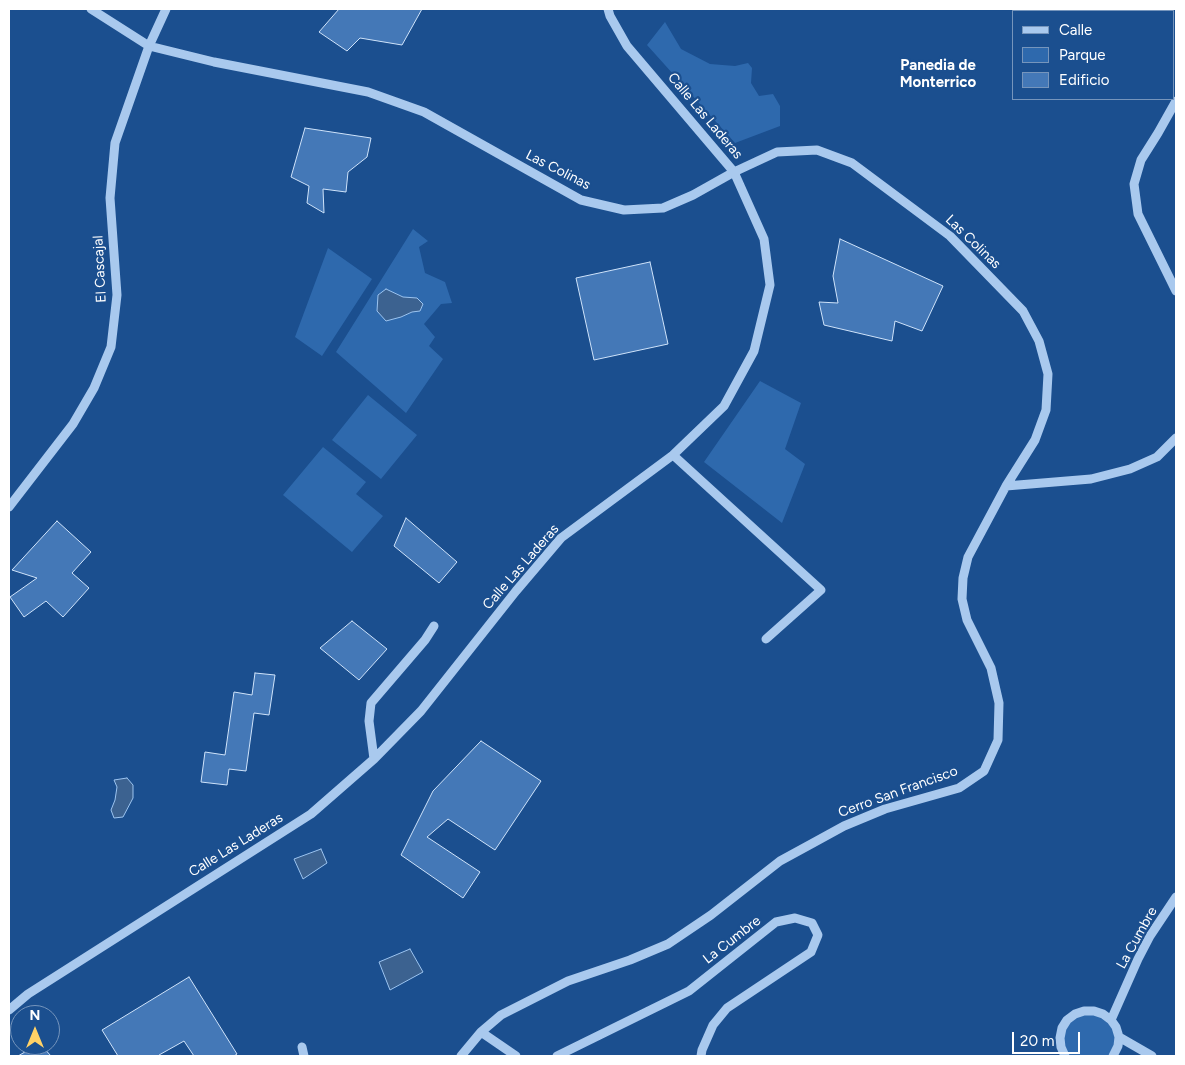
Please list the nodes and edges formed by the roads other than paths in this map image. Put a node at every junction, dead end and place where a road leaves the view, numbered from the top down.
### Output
1 (91, 9) edge
2 (166, 9) edge
3 (608, 9) edge
4 (149, 46) junction
5 (1176, 100) edge
6 (734, 172) junction
7 (1176, 291) edge
8 (1176, 438) edge
9 (673, 455) junction
10 (1006, 486) junction
11 (9, 507) edge
12 (434, 626) dead end
13 (766, 639) dead end
14 (374, 759) junction
15 (1176, 897) edge
16 (9, 1010) edge
17 (1111, 1020) junction
18 (481, 1032) junction
19 (1118, 1037) junction
20 (460, 1056) edge
21 (516, 1056) edge
22 (557, 1056) edge
23 (701, 1056) edge
24 (1065, 1056) edge
25 (1113, 1056) edge
26 (1152, 1056) edge

1 - 4 street, Las Colinas
2 - 4 street, El Cascajal
3 - 6 street, Calle Las Laderas
4 - 6 street, Las Colinas
4 - 11 street, El Cascajal
5 - 7 street
6 - 9 street, Calle Las Laderas
6 - 10 street, Las Colinas
8 - 10 street
9 - 13 street
9 - 14 street, Calle Las Laderas
10 - 18 street, Cerro San Francisco
12 - 14 street
14 - 16 street, Calle Las Laderas
15 - 17 street, La Cumbre
17 - 19 street
17 - 24 street
18 - 20 street, Cerro San Francisco
18 - 21 street
19 - 25 street
19 - 26 street
22 - 23 street, La Cumbre

